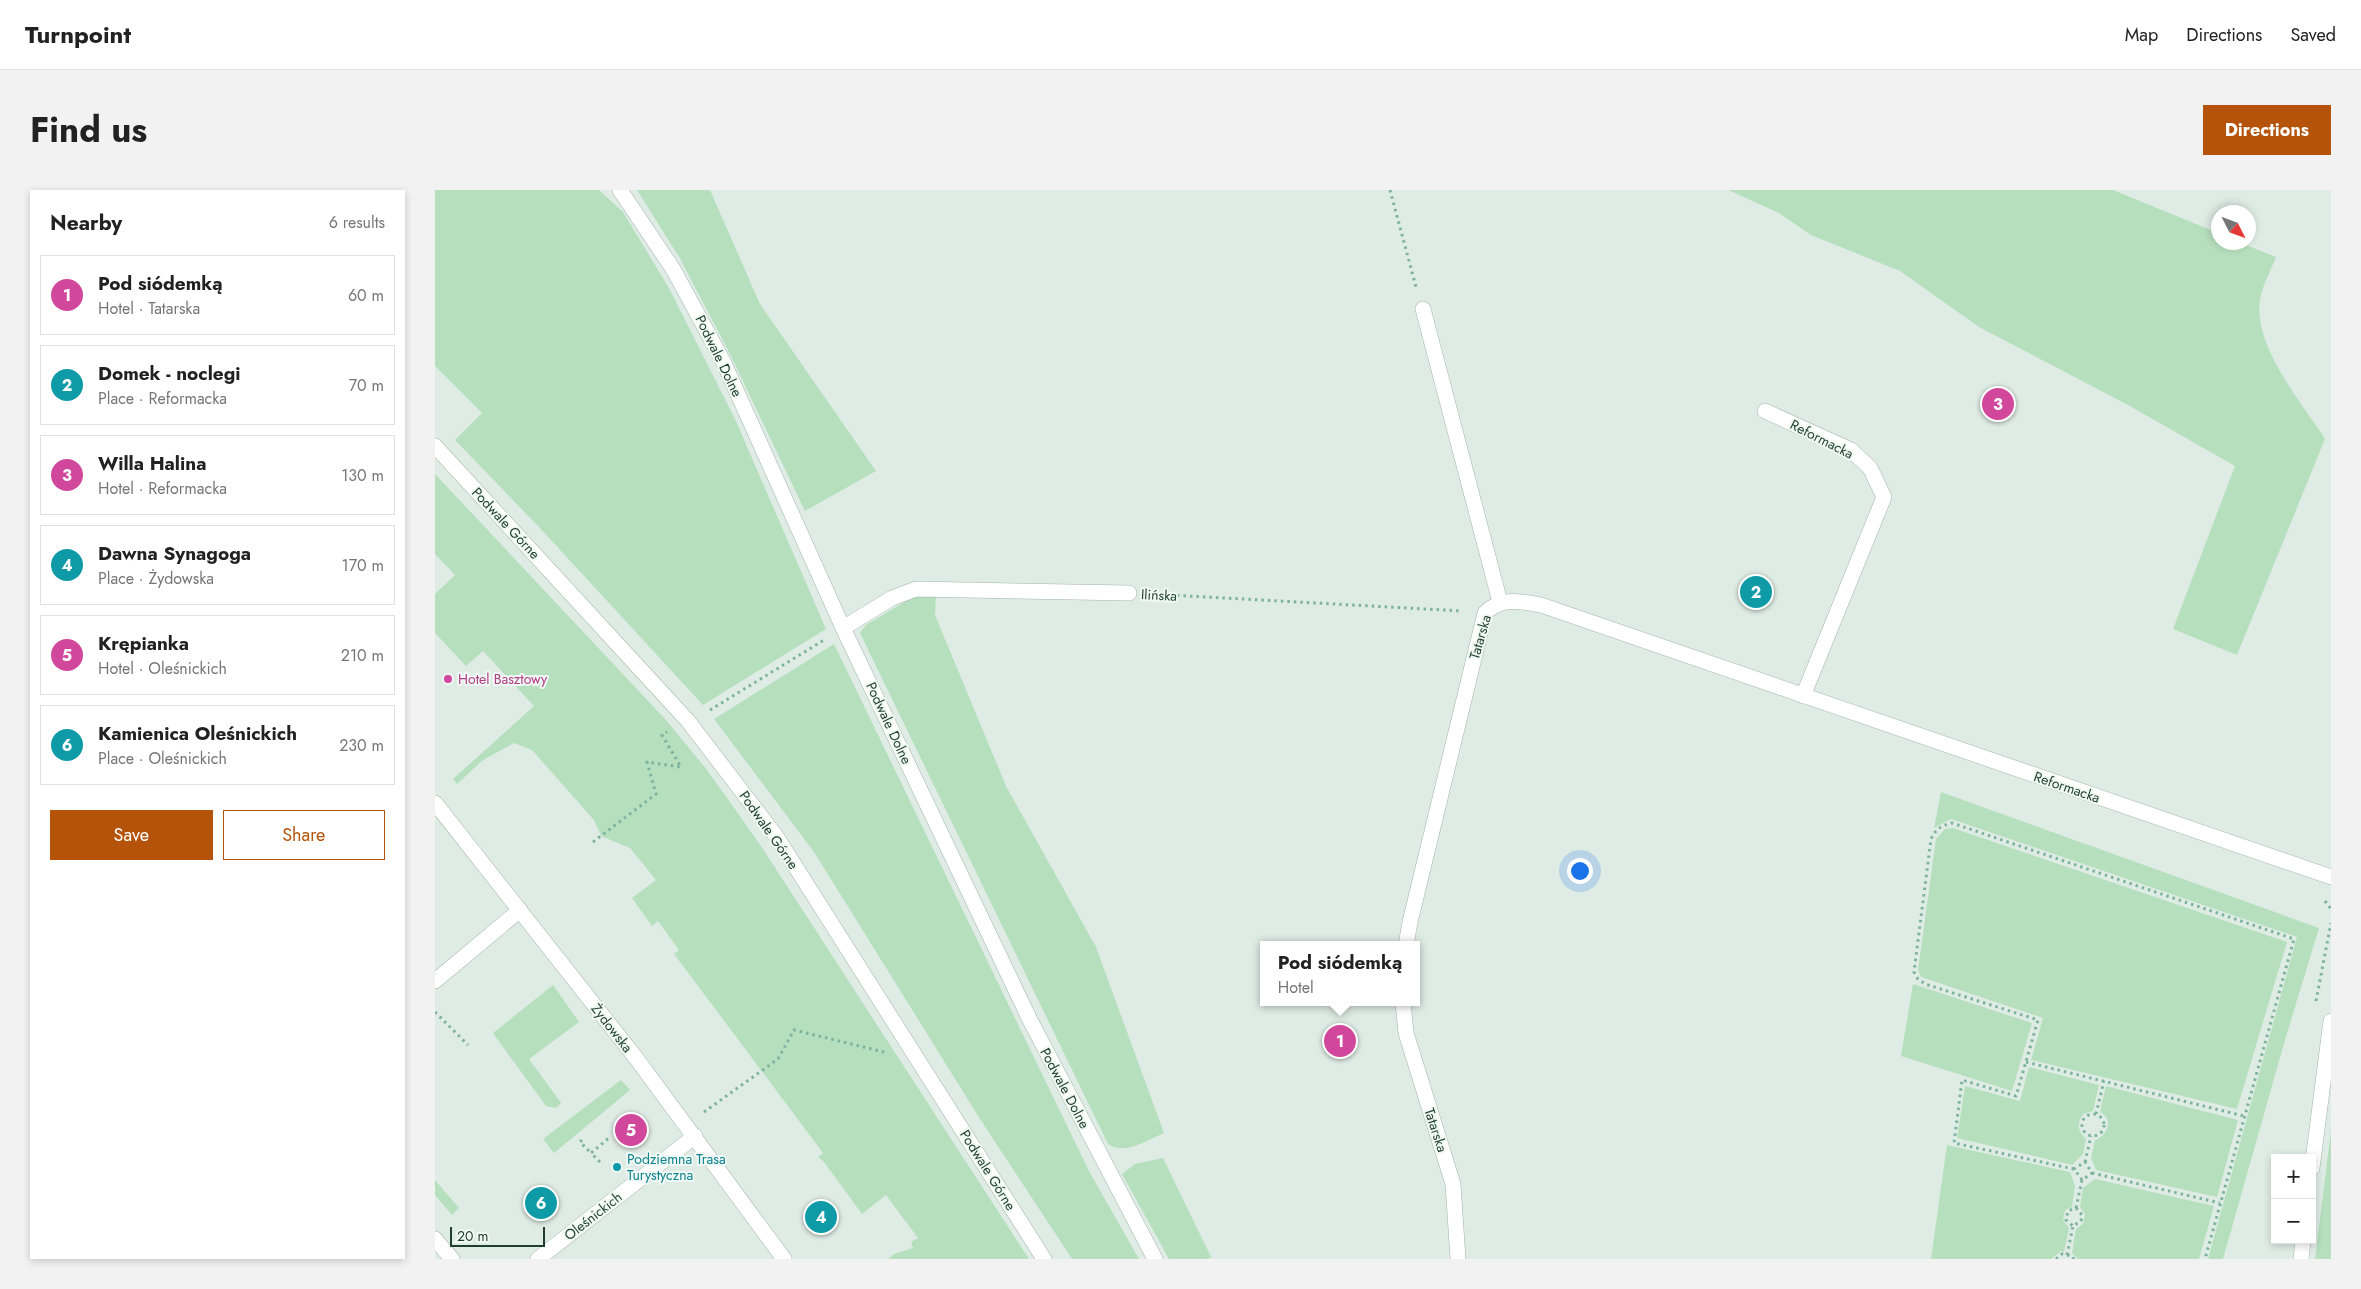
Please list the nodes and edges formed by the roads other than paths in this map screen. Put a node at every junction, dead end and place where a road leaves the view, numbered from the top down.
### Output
1 (620, 190) edge
2 (1423, 309) road end
3 (1765, 411) dead end
4 (435, 446) edge
5 (1129, 593) road end
6 (1501, 602) junction
7 (843, 628) junction
8 (1803, 696) junction
9 (435, 802) edge
10 (2331, 877) edge
11 (520, 910) junction
12 (1407, 941) edge
13 (435, 982) edge
14 (1403, 1006) edge
15 (2331, 1021) edge
16 (691, 1131) junction
17 (2314, 1154) edge
18 (435, 1239) edge
19 (2303, 1244) edge
20 (452, 1259) edge
21 (538, 1259) edge
22 (784, 1259) edge
23 (1044, 1259) edge
24 (1155, 1259) edge
25 (1458, 1259) edge
26 (2301, 1259) edge

1 - 7 street, Podwale Dolne
2 - 6 street, Tatarska
3 - 8 street, Reformacka
4 - 23 street, Podwale Górne
5 - 7 street, Ilińska
6 - 8 street, Reformacka
6 - 12 street, Tatarska
7 - 24 street, Podwale Dolne
8 - 10 street, Reformacka
9 - 11 street, Żydowska
11 - 13 street
11 - 16 street, Żydowska
14 - 25 street, Tatarska
15 - 17 street
16 - 21 street, Oleśnickich
16 - 22 street, Żydowska
18 - 20 street
19 - 26 street

